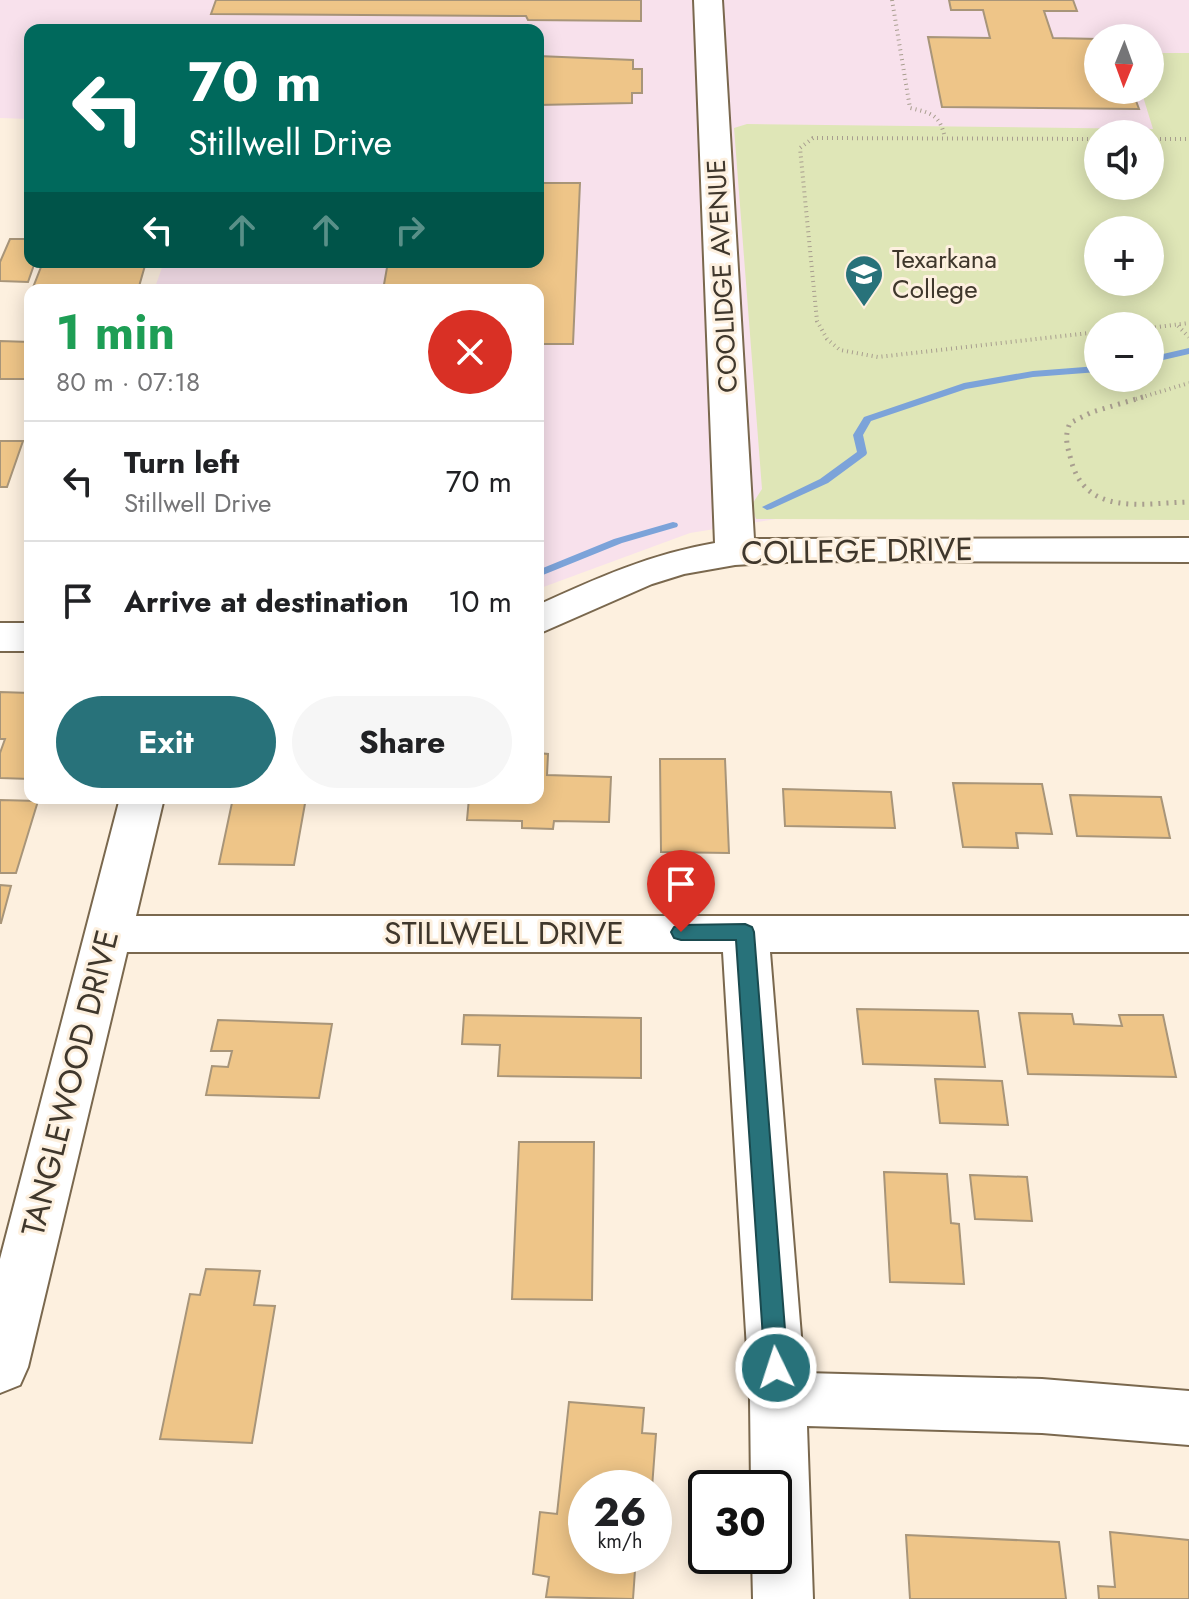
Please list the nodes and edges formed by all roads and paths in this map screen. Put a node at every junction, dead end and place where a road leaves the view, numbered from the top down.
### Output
1 (708, 0) edge
2 (892, 0) edge
3 (945, 138) junction
4 (1084, 139) edge
5 (1164, 139) edge
6 (1189, 139) edge
7 (1189, 323) edge
8 (1178, 326) junction
9 (1164, 327) edge
10 (1084, 334) edge
11 (1189, 337) edge
12 (1189, 383) edge
13 (1189, 502) edge
14 (1189, 550) edge
15 (735, 552) junction
16 (544, 618) edge
17 (0, 637) edge
18 (24, 637) edge
19 (140, 804) edge
20 (745, 932) junction
21 (107, 934) junction
22 (1189, 934) edge
23 (0, 1367) edge
24 (778, 1399) junction
25 (1189, 1418) edge
26 (783, 1599) edge

1 - 15 street, COOLIDGE AVENUE
2 - 3 path
3 - 4 path
3 - 10 path
5 - 6 path
7 - 8 path
8 - 9 path
8 - 11 path
12 - 13 path
14 - 15 street, COLLEGE DRIVE
15 - 16 street, COLLEGE DRIVE
17 - 18 street
19 - 21 street, TANGLEWOOD DRIVE
20 - 21 street, STILLWELL DRIVE
20 - 22 street, STILLWELL DRIVE
20 - 24 street
21 - 23 street, TANGLEWOOD DRIVE
24 - 25 street
24 - 26 street

